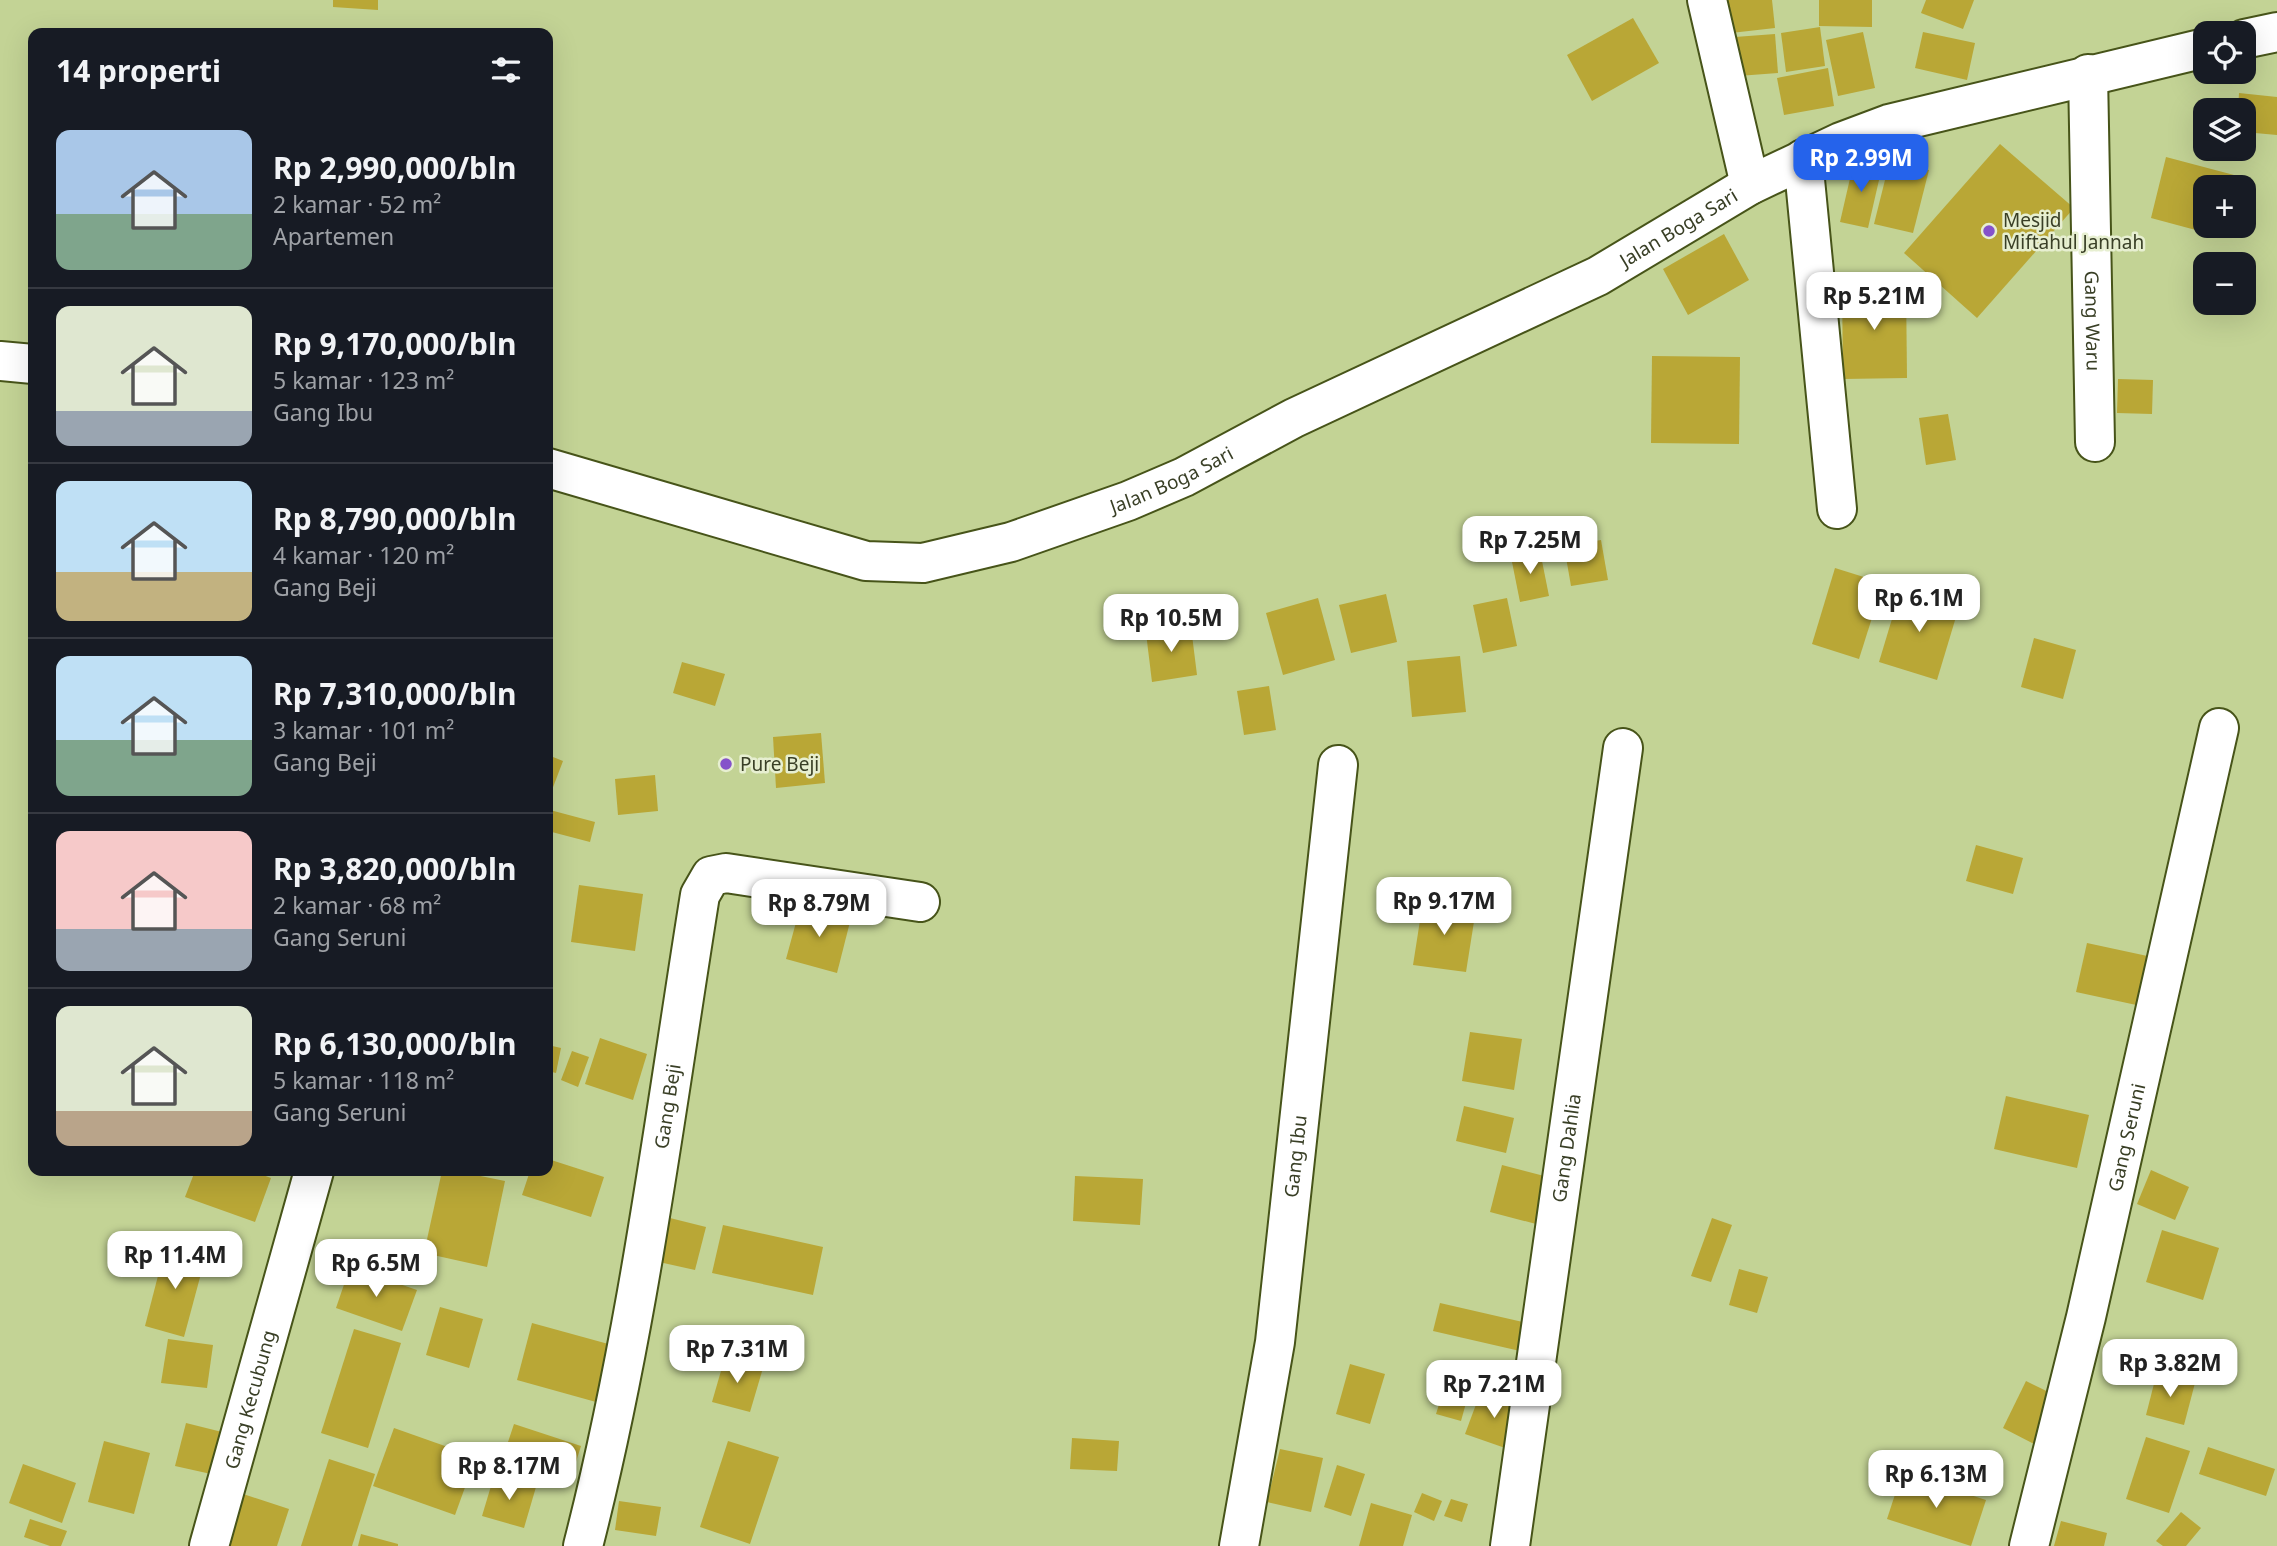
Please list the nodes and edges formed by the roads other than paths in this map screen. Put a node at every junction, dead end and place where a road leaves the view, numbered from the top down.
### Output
1 (1707, 0) edge
2 (2277, 32) edge
3 (2256, 36) edge
4 (2193, 51) edge
5 (2088, 74) junction
6 (1804, 159) junction
7 (1750, 185) junction
8 (0, 361) edge
9 (28, 364) edge
10 (2095, 442) dead end
11 (553, 469) edge
12 (1837, 509) dead end
13 (2219, 729) dead end
14 (1623, 748) dead end
15 (1338, 765) dead end
16 (920, 902) dead end
17 (312, 1176) edge
18 (209, 1546) edge
19 (583, 1546) edge
20 (1239, 1546) edge
21 (1510, 1546) edge
22 (2029, 1546) edge

1 - 7 street
2 - 3 street
4 - 5 street, Jalan Boga Sari
5 - 6 street, Jalan Boga Sari
5 - 10 street, Gang Waru
6 - 7 street, Jalan Boga Sari
6 - 12 street
7 - 11 street, Jalan Boga Sari
8 - 9 street
13 - 22 street, Gang Seruni
14 - 21 street, Gang Dahlia
15 - 20 street, Gang Ibu
16 - 19 street, Gang Beji
17 - 18 street, Gang Kecubung

